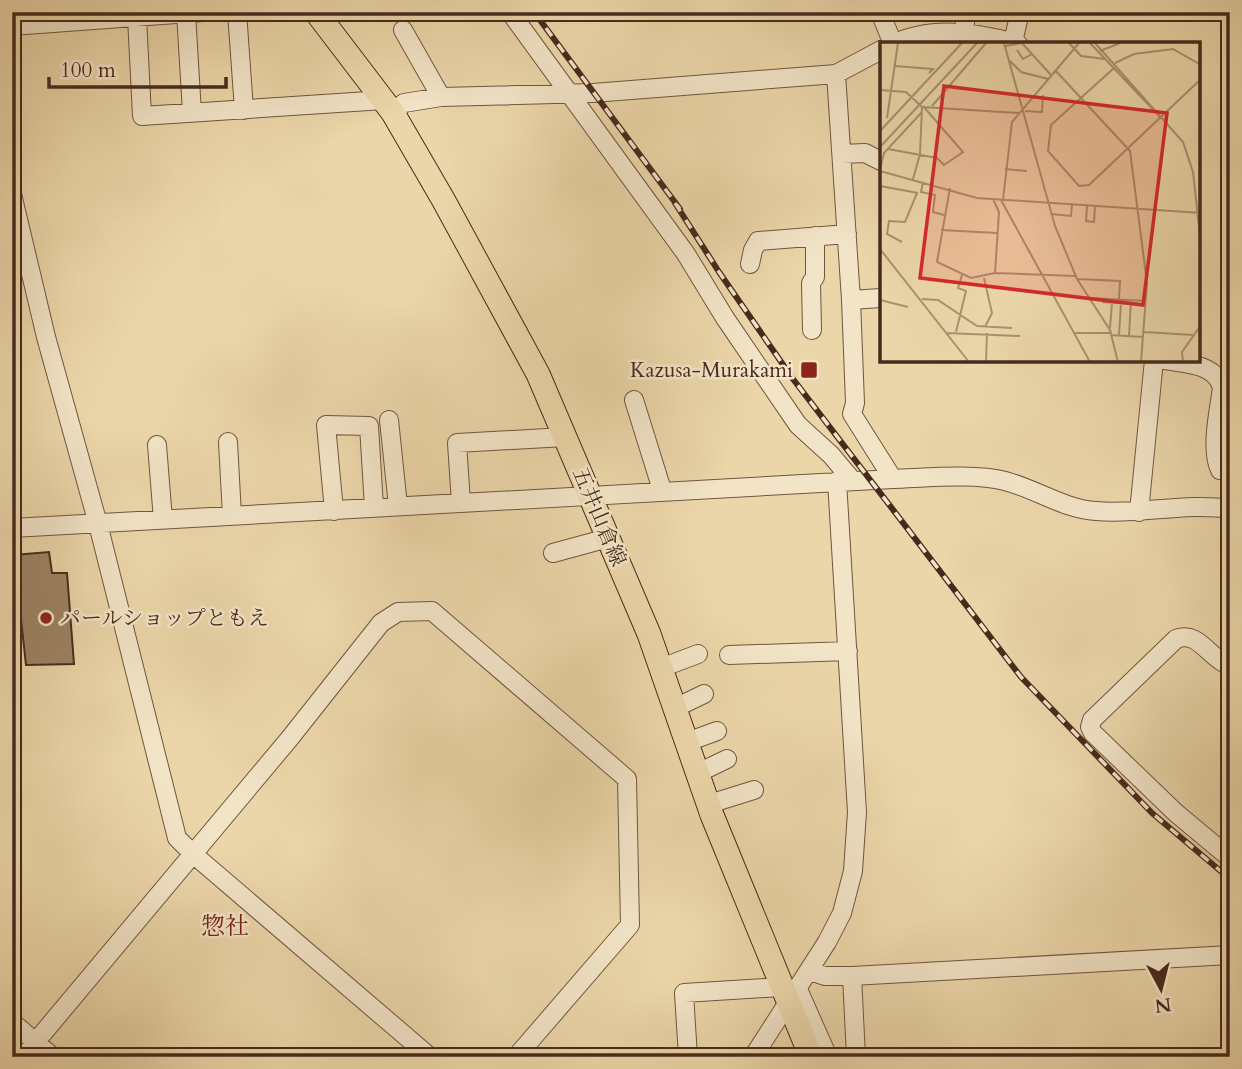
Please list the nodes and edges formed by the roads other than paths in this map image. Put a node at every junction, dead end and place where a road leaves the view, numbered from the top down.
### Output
1 (237, 12) edge
2 (316, 12) edge
3 (510, 12) edge
4 (880, 12) edge
5 (966, 12) edge
6 (1020, 12) edge
7 (195, 13) edge
8 (71, 17) edge
9 (137, 17) junction
10 (12, 26) edge
11 (404, 30) dead end
12 (964, 32) junction
13 (911, 40) edge
14 (892, 42) edge
15 (1010, 42) edge
16 (1015, 42) edge
17 (880, 51) edge
18 (836, 74) junction
19 (570, 94) junction
20 (442, 97) junction
21 (388, 107) junction
22 (244, 110) junction
23 (192, 113) junction
24 (842, 154) junction
25 (880, 160) edge
26 (12, 194) edge
27 (847, 233) junction
28 (815, 236) junction
29 (750, 264) dead end
30 (880, 298) edge
31 (851, 300) junction
32 (812, 330) dead end
33 (1154, 362) edge
34 (1175, 362) edge
35 (634, 400) dead end
36 (389, 420) dead end
37 (565, 437) junction
38 (228, 442) dead end
39 (157, 445) dead end
40 (1230, 470) edge
41 (893, 479) junction
42 (845, 481) junction
43 (662, 491) junction
44 (589, 494) junction
45 (461, 503) junction
46 (398, 506) junction
47 (374, 507) junction
48 (1230, 509) edge
49 (334, 511) junction
50 (1139, 512) junction
51 (232, 516) junction
52 (163, 520) junction
53 (98, 523) junction
54 (12, 528) edge
55 (608, 538) junction
56 (553, 553) dead end
57 (848, 651) junction
58 (698, 654) dead end
59 (729, 655) dead end
60 (1230, 666) edge
61 (661, 668) junction
62 (704, 694) dead end
63 (675, 708) junction
64 (717, 731) dead end
65 (687, 742) junction
66 (727, 759) dead end
67 (698, 773) junction
68 (754, 790) dead end
69 (709, 804) junction
70 (193, 854) junction
71 (1230, 858) edge
72 (1230, 955) edge
73 (810, 971) junction
74 (852, 976) junction
75 (789, 993) junction
76 (12, 1022) edge
77 (36, 1043) junction
78 (12, 1048) edge
79 (22, 1057) edge
80 (53, 1057) edge
81 (430, 1057) edge
82 (516, 1057) edge
83 (688, 1057) edge
84 (753, 1057) edge
85 (811, 1057) edge
86 (828, 1057) edge
87 (856, 1057) edge

1 - 22 street
2 - 21 main road, 五井山倉線
3 - 19 street
4 - 14 street
5 - 12 street
6 - 16 street
7 - 9 street
7 - 23 street
8 - 9 street
8 - 10 street
9 - 23 street
11 - 20 street
12 - 13 street
12 - 15 street
17 - 18 street
18 - 19 street
18 - 24 street
19 - 20 street
19 - 42 street
20 - 21 street
21 - 22 street
21 - 37 main road, 五井山倉線
22 - 23 street
24 - 25 street
24 - 27 street
26 - 53 street
27 - 28 street
27 - 31 street
28 - 29 street
28 - 32 street
30 - 31 street
31 - 41 street
33 - 50 street
34 - 40 street
35 - 43 street
36 - 46 street
37 - 44 main road, 五井山倉線
37 - 45 street
38 - 51 street
39 - 52 street
41 - 42 street
41 - 50 street
42 - 43 street
42 - 57 street
43 - 44 street
44 - 45 street
44 - 55 main road, 五井山倉線
45 - 46 street
46 - 47 street
47 - 49 street
47 - 49 street
48 - 50 street
49 - 51 street
51 - 52 street
52 - 53 street
53 - 54 street
53 - 70 street
55 - 56 street
55 - 61 main road, 五井山倉線
57 - 59 street
57 - 73 street
58 - 61 street
60 - 71 street
61 - 63 main road, 五井山倉線
62 - 63 street
63 - 65 main road, 五井山倉線
64 - 65 street
65 - 67 main road, 五井山倉線
66 - 67 street
67 - 69 main road, 五井山倉線
68 - 69 street
69 - 75 main road, 五井山倉線
70 - 77 street
70 - 81 street
70 - 82 street
72 - 74 street
73 - 74 street
73 - 75 street
74 - 87 street
75 - 83 street
75 - 84 street
75 - 85 main road, 五井山倉線
75 - 86 street
76 - 77 street
77 - 79 street
77 - 80 street
78 - 79 street

